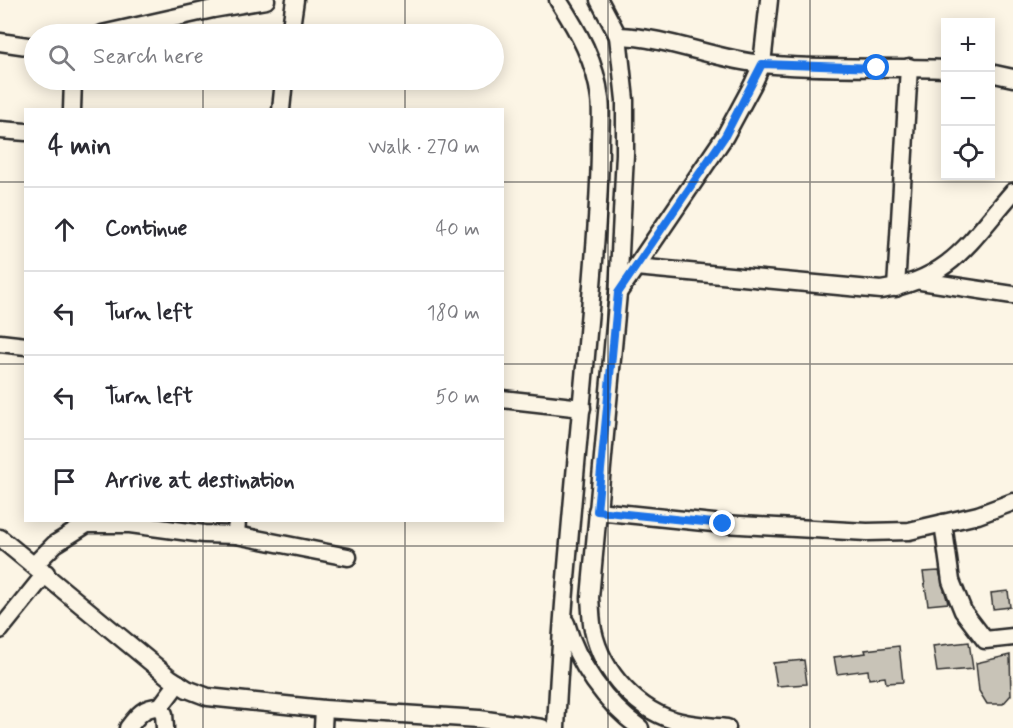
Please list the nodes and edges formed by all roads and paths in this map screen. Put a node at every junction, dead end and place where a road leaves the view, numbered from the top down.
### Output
1 (266, 0) edge
2 (295, 0) edge
3 (558, 0) edge
4 (599, 0) edge
5 (769, 0) edge
6 (146, 24) edge
7 (291, 24) edge
8 (618, 36) junction
9 (0, 42) edge
10 (24, 46) edge
11 (762, 64) junction
12 (909, 67) junction
13 (941, 69) edge
14 (995, 74) edge
15 (1013, 78) edge
16 (73, 90) edge
17 (283, 90) edge
18 (72, 108) edge
19 (280, 108) edge
20 (0, 129) edge
21 (24, 132) edge
22 (1013, 192) edge
23 (636, 267) junction
24 (921, 281) junction
25 (896, 288) junction
26 (618, 293) junction
27 (1013, 295) edge
28 (0, 343) edge
29 (24, 346) edge
30 (504, 399) edge
31 (582, 408) junction
32 (1013, 502) edge
33 (597, 511) junction
34 (943, 523) junction
35 (236, 528) edge
36 (0, 538) edge
37 (348, 557) dead end
38 (40, 569) junction
39 (562, 607) junction
40 (0, 630) edge
41 (1013, 638) edge
42 (178, 683) junction
43 (160, 707) junction
44 (324, 709) junction
45 (479, 723) edge
46 (128, 728) edge
47 (165, 728) edge
48 (323, 728) edge
49 (542, 728) edge
50 (556, 728) edge
51 (640, 728) edge
52 (727, 728) edge

1 - 6 street
2 - 7 street
3 - 31 street
4 - 8 street
5 - 11 street
8 - 11 street
8 - 26 street
9 - 10 street
11 - 12 street
11 - 23 street
12 - 13 street
12 - 25 street
14 - 15 street
16 - 18 street
17 - 19 street
20 - 21 street
22 - 24 street
23 - 25 street
23 - 26 street
24 - 25 street
24 - 27 street
26 - 33 street
28 - 29 street
30 - 31 street
31 - 39 street
32 - 34 street
33 - 34 street
33 - 52 street
34 - 41 street
35 - 37 street
35 - 38 street
36 - 38 street
38 - 40 street
38 - 42 street
39 - 50 street
39 - 51 street
42 - 43 street
42 - 44 street
43 - 46 street
43 - 47 street
44 - 45 street
44 - 48 street
45 - 49 street

